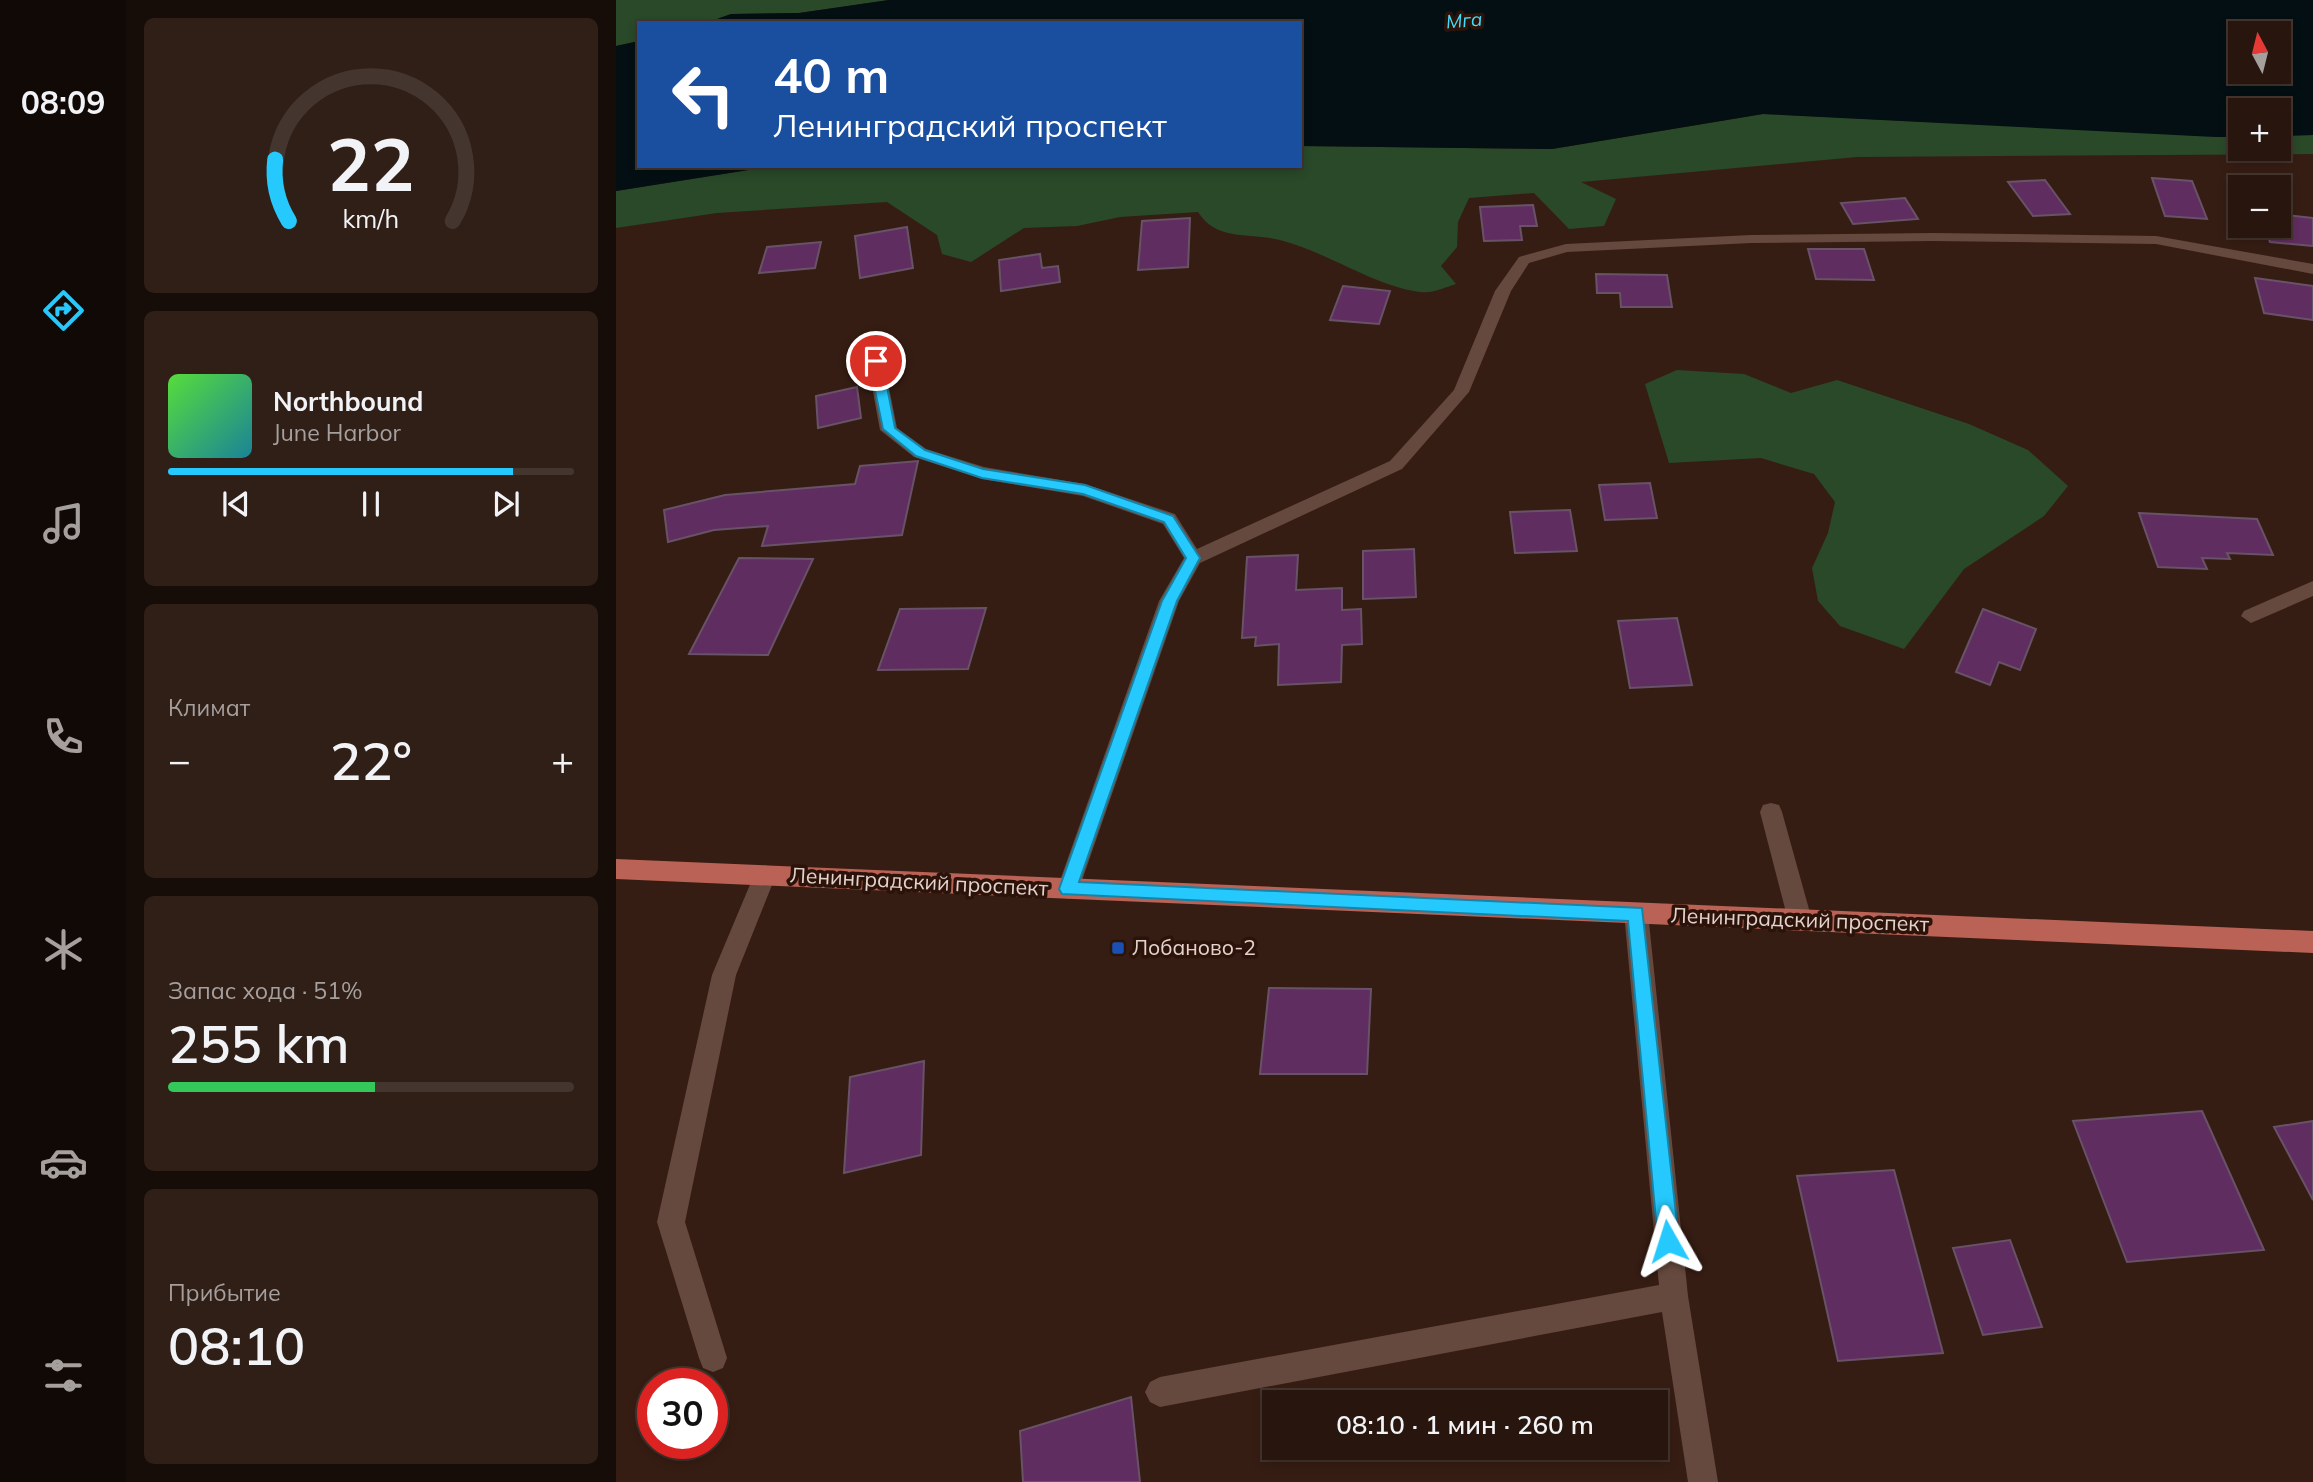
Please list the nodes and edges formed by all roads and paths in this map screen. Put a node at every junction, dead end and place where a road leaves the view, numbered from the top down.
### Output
1 (2313, 269) edge
2 (871, 338) dead end
3 (1193, 558) junction
4 (2313, 588) edge
5 (2251, 615) dead end
6 (1770, 811) dead end
7 (616, 869) edge
8 (765, 876) junction
9 (1068, 889) junction
10 (1636, 913) junction
11 (1800, 920) junction
12 (2313, 942) edge
13 (1674, 1296) junction
14 (713, 1358) dead end
15 (1160, 1392) dead end
16 (1703, 1482) edge

1 - 3 street
2 - 3 street
3 - 9 street
4 - 5 street
6 - 11 street
7 - 8 main road, Ленинградский проспект
8 - 9 main road, Ленинградский проспект
8 - 14 street
9 - 10 main road, Ленинградский проспект
10 - 11 main road, Ленинградский проспект
10 - 13 street
11 - 12 main road, Ленинградский проспект
13 - 15 street
13 - 16 street

